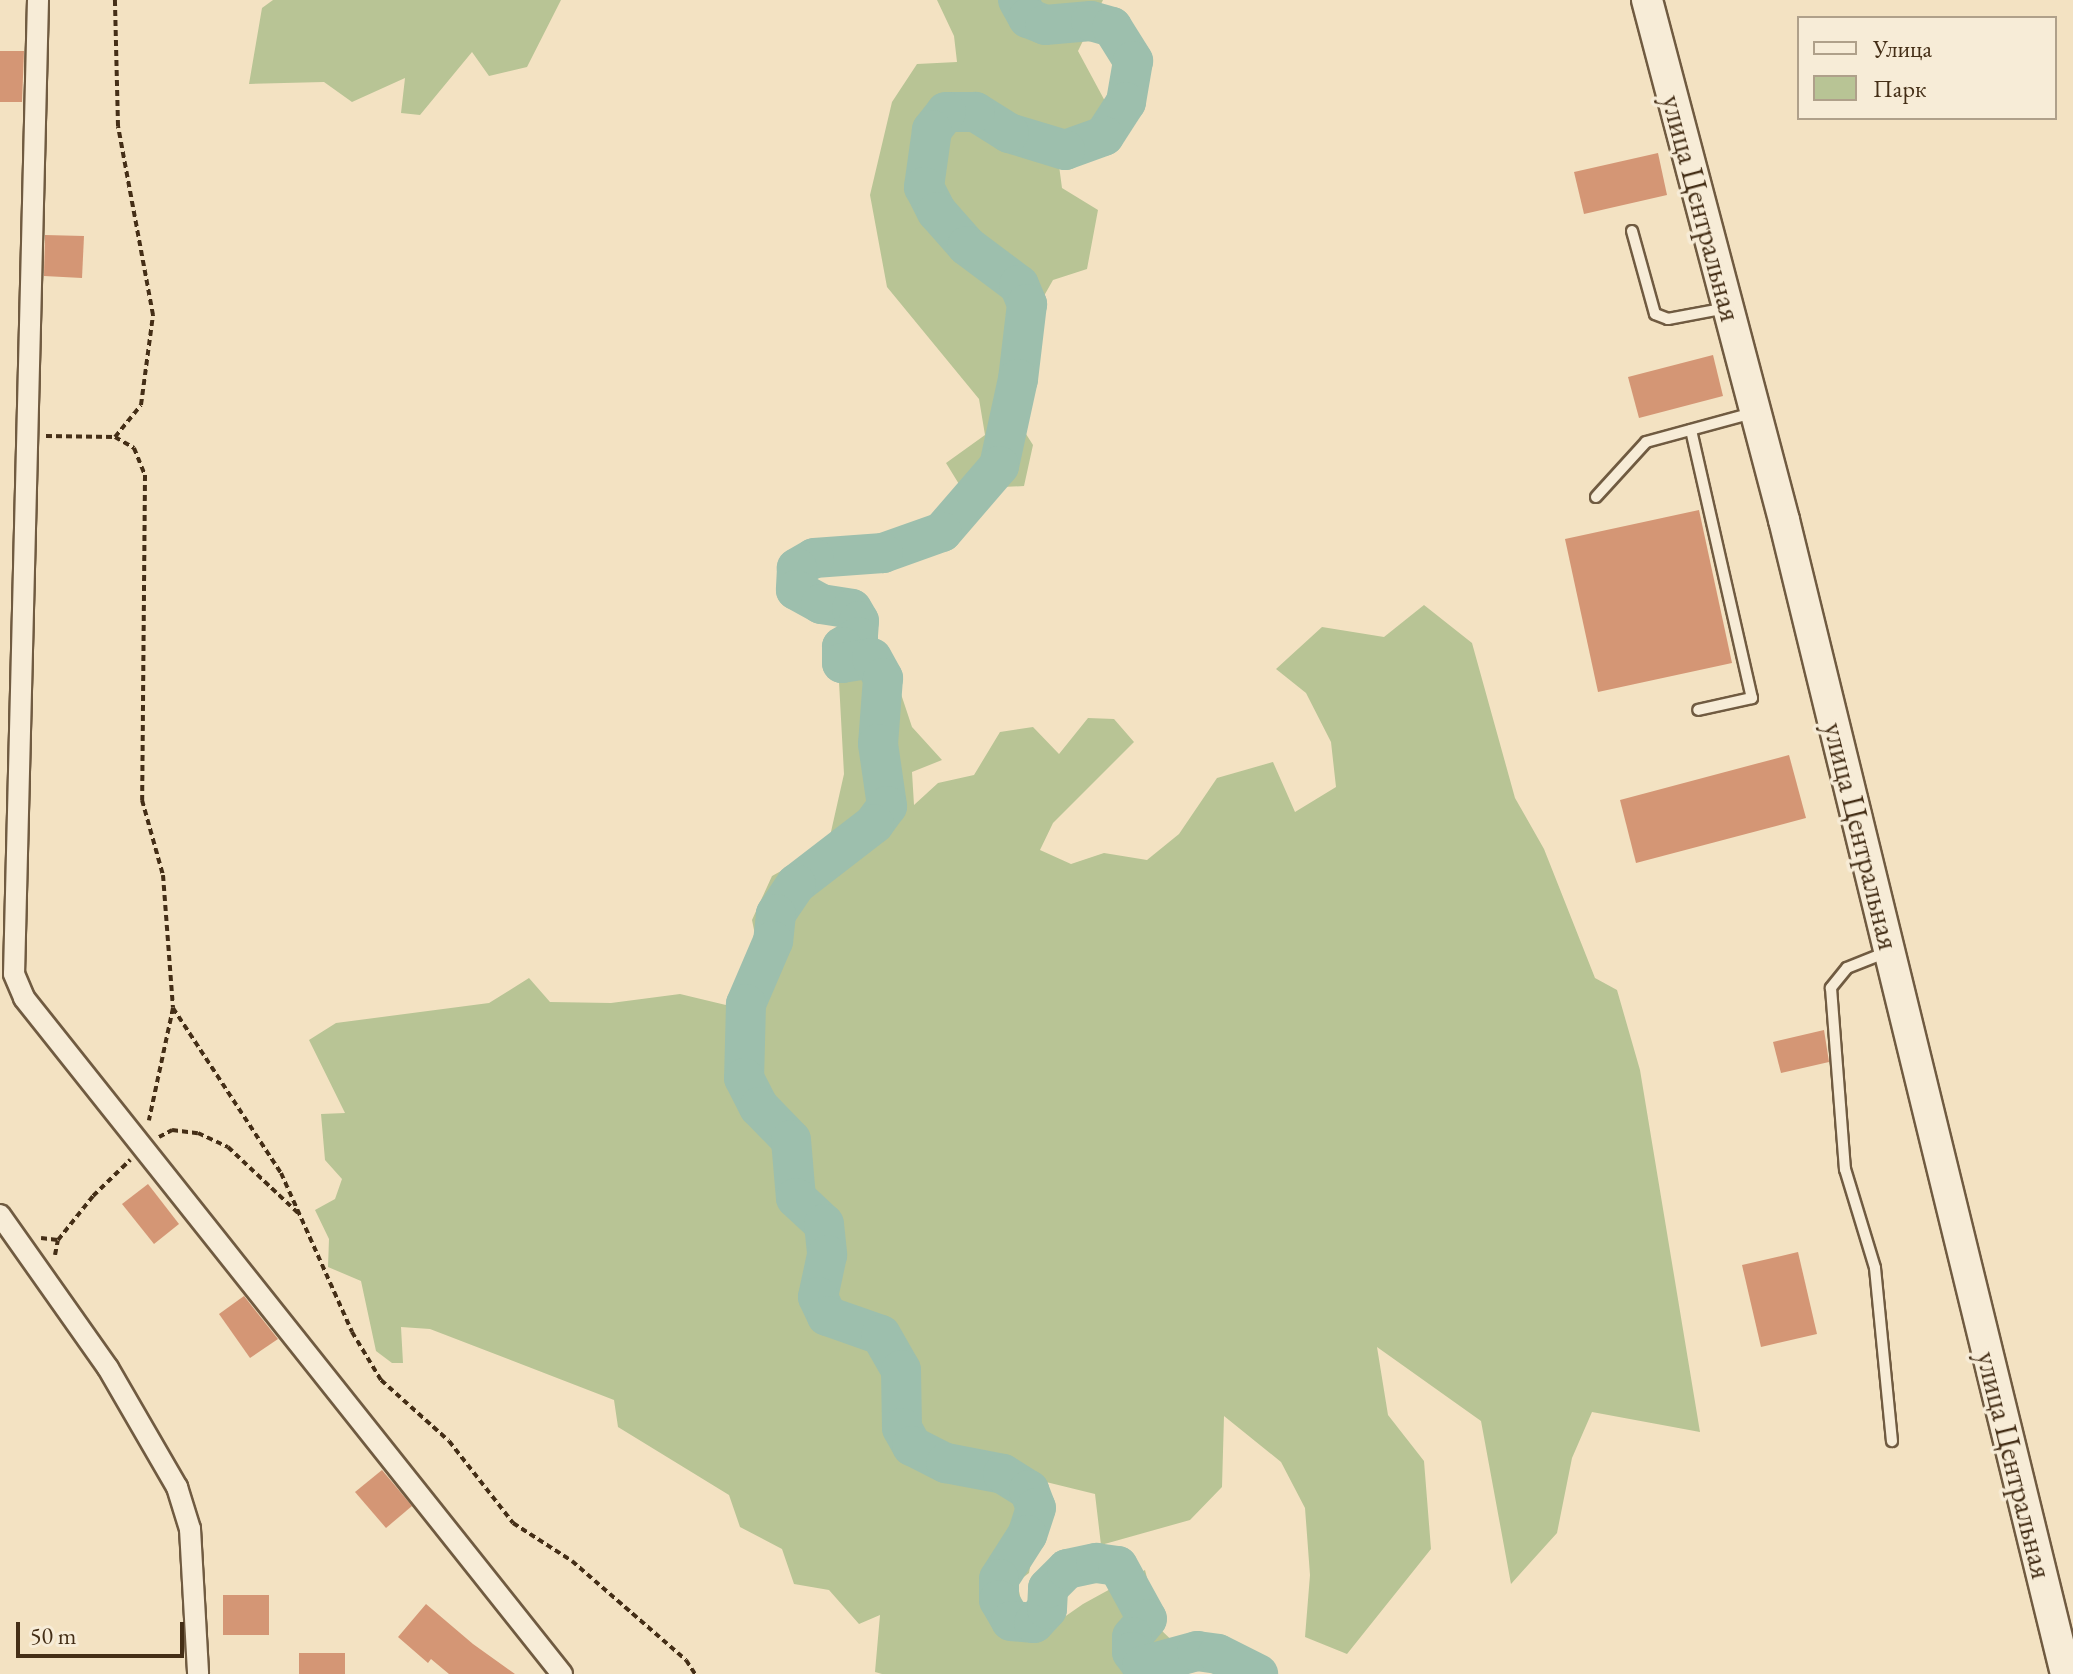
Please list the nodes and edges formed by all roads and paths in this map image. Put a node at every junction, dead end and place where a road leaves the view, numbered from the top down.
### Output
1 (38, 0) edge
2 (115, 0) edge
3 (1647, 0) edge
4 (1632, 231) dead end
5 (1728, 308) junction
6 (1755, 412) junction
7 (1691, 430) junction
8 (27, 435) junction
9 (115, 437) junction
10 (1596, 497) dead end
11 (1698, 710) dead end
12 (1889, 951) junction
13 (173, 1008) junction
14 (143, 1147) junction
15 (0, 1215) edge
16 (300, 1215) junction
17 (48, 1283) junction
18 (1892, 1441) dead end
19 (198, 1674) edge
20 (562, 1674) edge
21 (695, 1674) edge
22 (2066, 1674) edge

1 - 8 street
2 - 9 path
3 - 5 main road, улица Центральная
4 - 5 lane
5 - 6 main road, улица Центральная
6 - 7 lane
6 - 12 main road, улица Центральная
7 - 10 lane
7 - 11 lane
8 - 9 path
8 - 14 street
9 - 13 path
12 - 18 lane
12 - 22 main road, улица Центральная
13 - 14 path
13 - 16 path
14 - 16 path
14 - 17 path
14 - 20 street
15 - 17 street
16 - 21 path
17 - 19 street

